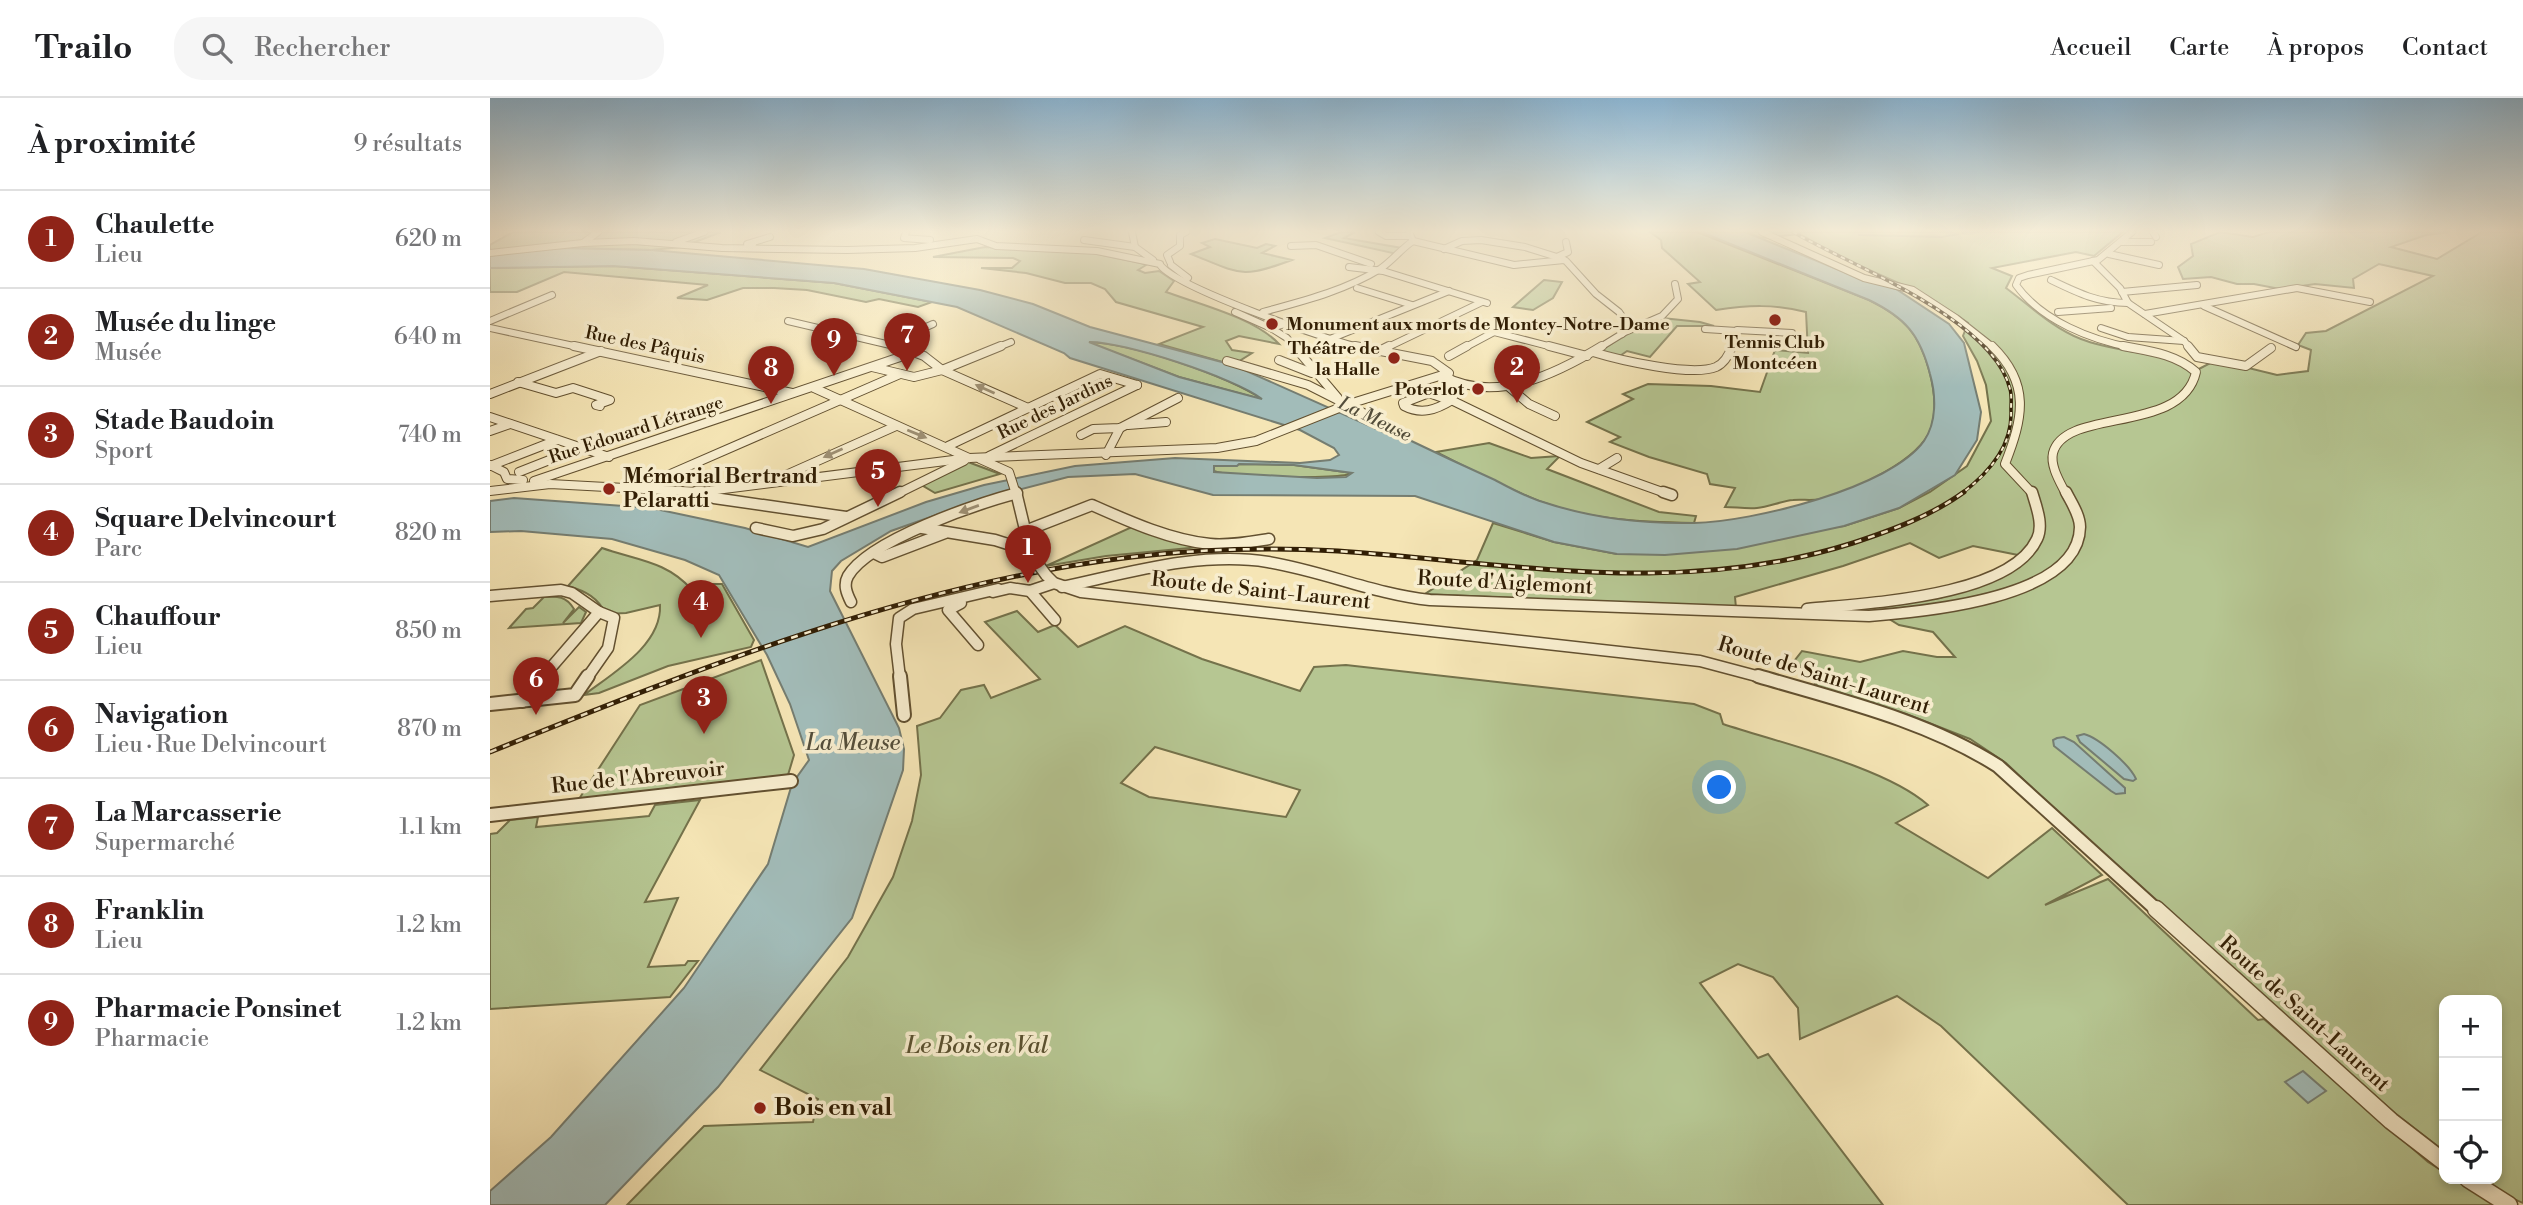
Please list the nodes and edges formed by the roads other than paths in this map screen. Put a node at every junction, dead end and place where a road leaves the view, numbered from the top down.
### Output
1 (1196, 284) edge
2 (1349, 284) edge
3 (1367, 284) edge
4 (1427, 284) edge
5 (1586, 284) edge
6 (1675, 284) dead end
7 (1884, 284) edge
8 (2017, 284) edge
9 (2059, 284) edge
10 (2114, 284) edge
11 (2197, 285) dead end
12 (1448, 291) junction
13 (2122, 292) junction
14 (552, 295) dead end
15 (2370, 302) dead end
16 (1412, 305) junction
17 (2131, 305) junction
18 (2204, 306) junction
19 (1264, 310) junction
20 (1235, 312) dead end
21 (2058, 312) dead end
22 (2145, 314) junction
23 (490, 321) edge
24 (788, 321) dead end
25 (1288, 323) junction
26 (933, 324) dead end
27 (1509, 324) dead end
28 (490, 328) edge
29 (1271, 328) junction
30 (2101, 328) dead end
31 (1705, 329) dead end
32 (1737, 331) junction
33 (1494, 332) junction
34 (1791, 333) dead end
35 (1622, 334) junction
36 (1330, 339) junction
37 (2184, 341) junction
38 (1010, 342) dead end
39 (890, 343) junction
40 (2296, 347) dead end
41 (2271, 348) dead end
42 (601, 351) junction
43 (1377, 352) junction
44 (912, 353) junction
45 (1590, 354) junction
46 (1449, 356) dead end
47 (2197, 357) junction
48 (1279, 360) dead end
49 (1227, 361) dead end
50 (872, 368) junction
51 (2193, 369) junction
52 (942, 370) junction
53 (900, 374) junction
54 (1297, 374) dead end
55 (1318, 375) junction
56 (1446, 375) junction
57 (1287, 378) junction
58 (519, 382) junction
59 (1454, 383) junction
60 (1472, 386) junction
61 (1509, 387) junction
62 (814, 388) junction
63 (1429, 393) junction
64 (490, 394) edge
65 (794, 394) junction
66 (843, 398) junction
67 (1178, 398) dead end
68 (1449, 399) junction
69 (1344, 404) junction
70 (600, 406) dead end
71 (1028, 408) junction
72 (1144, 415) junction
73 (1555, 416) dead end
74 (490, 417) edge
75 (510, 424) junction
76 (896, 426) junction
77 (1123, 426) junction
78 (1397, 430) dead end
79 (490, 431) edge
80 (1081, 435) dead end
81 (557, 440) junction
82 (948, 446) junction
83 (580, 448) junction
84 (1107, 455) junction
85 (609, 457) junction
86 (1017, 457) junction
87 (978, 458) junction
88 (1618, 458) dead end
89 (490, 465) edge
90 (1002, 469) junction
91 (1599, 469) junction
92 (519, 472) dead end
93 (560, 472) junction
94 (765, 484) junction
95 (529, 485) junction
96 (635, 490) junction
97 (490, 491) edge
98 (712, 491) junction
99 (1017, 492) junction
100 (1672, 495) dead end
101 (846, 517) junction
102 (756, 528) dead end
103 (922, 528) junction
104 (1026, 531) junction
105 (948, 533) junction
106 (1269, 539) dead end
107 (1027, 546) junction
108 (874, 553) junction
109 (1058, 585) junction
110 (998, 589) junction
111 (1030, 591) junction
112 (490, 596) edge
113 (850, 602) dead end
114 (599, 612) junction
115 (1783, 614) junction
116 (1055, 620) dead end
117 (978, 645) dead end
118 (522, 701) junction
119 (490, 704) edge
120 (904, 715) dead end
121 (790, 780) dead end
122 (490, 815) edge
123 (2439, 1158) edge
124 (2476, 1184) edge
125 (2509, 1205) edge

1 - 19 street
2 - 19 street
3 - 16 street
4 - 12 street
5 - 35 street
6 - 35 street
7 - 115 street
8 - 51 street
9 - 17 street
10 - 13 street
11 - 13 street
12 - 16 street
12 - 43 street
13 - 17 street
14 - 23 street
15 - 18 street
16 - 36 street
17 - 21 street
17 - 22 street
18 - 22 street
18 - 40 street
19 - 25 street
20 - 29 street
22 - 37 street
24 - 39 street
25 - 29 street
25 - 36 street
26 - 39 street
27 - 33 street
28 - 42 street, Rue des Pâquis
29 - 55 street
30 - 37 street
31 - 32 street
32 - 34 street
32 - 45 street
33 - 45 street
33 - 46 street
35 - 45 street
36 - 43 street
37 - 47 street
38 - 52 street
39 - 44 street
41 - 47 street
42 - 58 street
42 - 65 street, Rue des Pâquis
43 - 56 street
44 - 50 street, Rue Edouard Létrange
44 - 52 street
45 - 61 street
47 - 51 street
48 - 55 street
49 - 57 street
50 - 53 street
50 - 62 street, Rue Edouard Létrange
51 - 115 street, Route d'Aiglemont
52 - 53 street
71 -> 52 street
53 - 66 street
54 - 57 street
55 - 69 street
56 - 59 street
56 - 60 street
56 - 69 street
57 - 69 street
58 - 64 street
58 - 70 street
59 - 60 street
59 - 63 street
60 - 61 street
60 - 68 street
61 - 73 street
62 - 65 street, Rue Edouard Létrange
62 - 66 street
63 - 68 street
63 - 68 street
65 - 85 street, Rue Edouard Létrange
66 - 76 street
66 - 96 street
67 - 72 street
68 - 91 street
69 - 78 street
69 - 84 street
71 - 82 street
71 - 87 street, Rue des Jardins
72 - 77 street
72 - 77 street
74 - 75 street
75 - 79 street
75 - 81 street
76 -> 82 street
76 -> 94 street
77 - 80 street
77 - 84 street
81 - 83 street
81 - 89 street
82 - 87 street
83 - 85 street
83 - 92 street
84 - 86 street
85 - 93 street, Rue Edouard Létrange
86 - 87 street
86 - 90 street
87 - 90 street
87 - 94 street
87 - 101 street, Rue des Jardins
88 - 91 street
89 - 93 street
90 - 99 street
91 - 100 street
93 - 95 street, Rue Edouard Létrange
94 - 98 street
95 - 96 street
95 - 97 street
96 - 98 street
98 - 101 street
99 -> 103 street
99 - 104 street
101 - 102 street, Rue des Jardins
103 - 105 street
103 - 108 street
104 - 106 street
104 - 107 street
105 - 107 street
105 - 108 street
107 - 109 street, bridge
108 - 113 street
109 - 111 street, Route d'Aiglemont
109 - 115 street, Route d'Aiglemont
109 - 123 street, Route de Saint-Laurent
110 - 111 street
110 - 117 street
110 - 120 street
111 - 116 street
112 - 114 street
114 - 118 street
114 - 118 street
118 - 119 street
121 - 122 street, Rue de l'Abreuvoir
124 - 125 street

